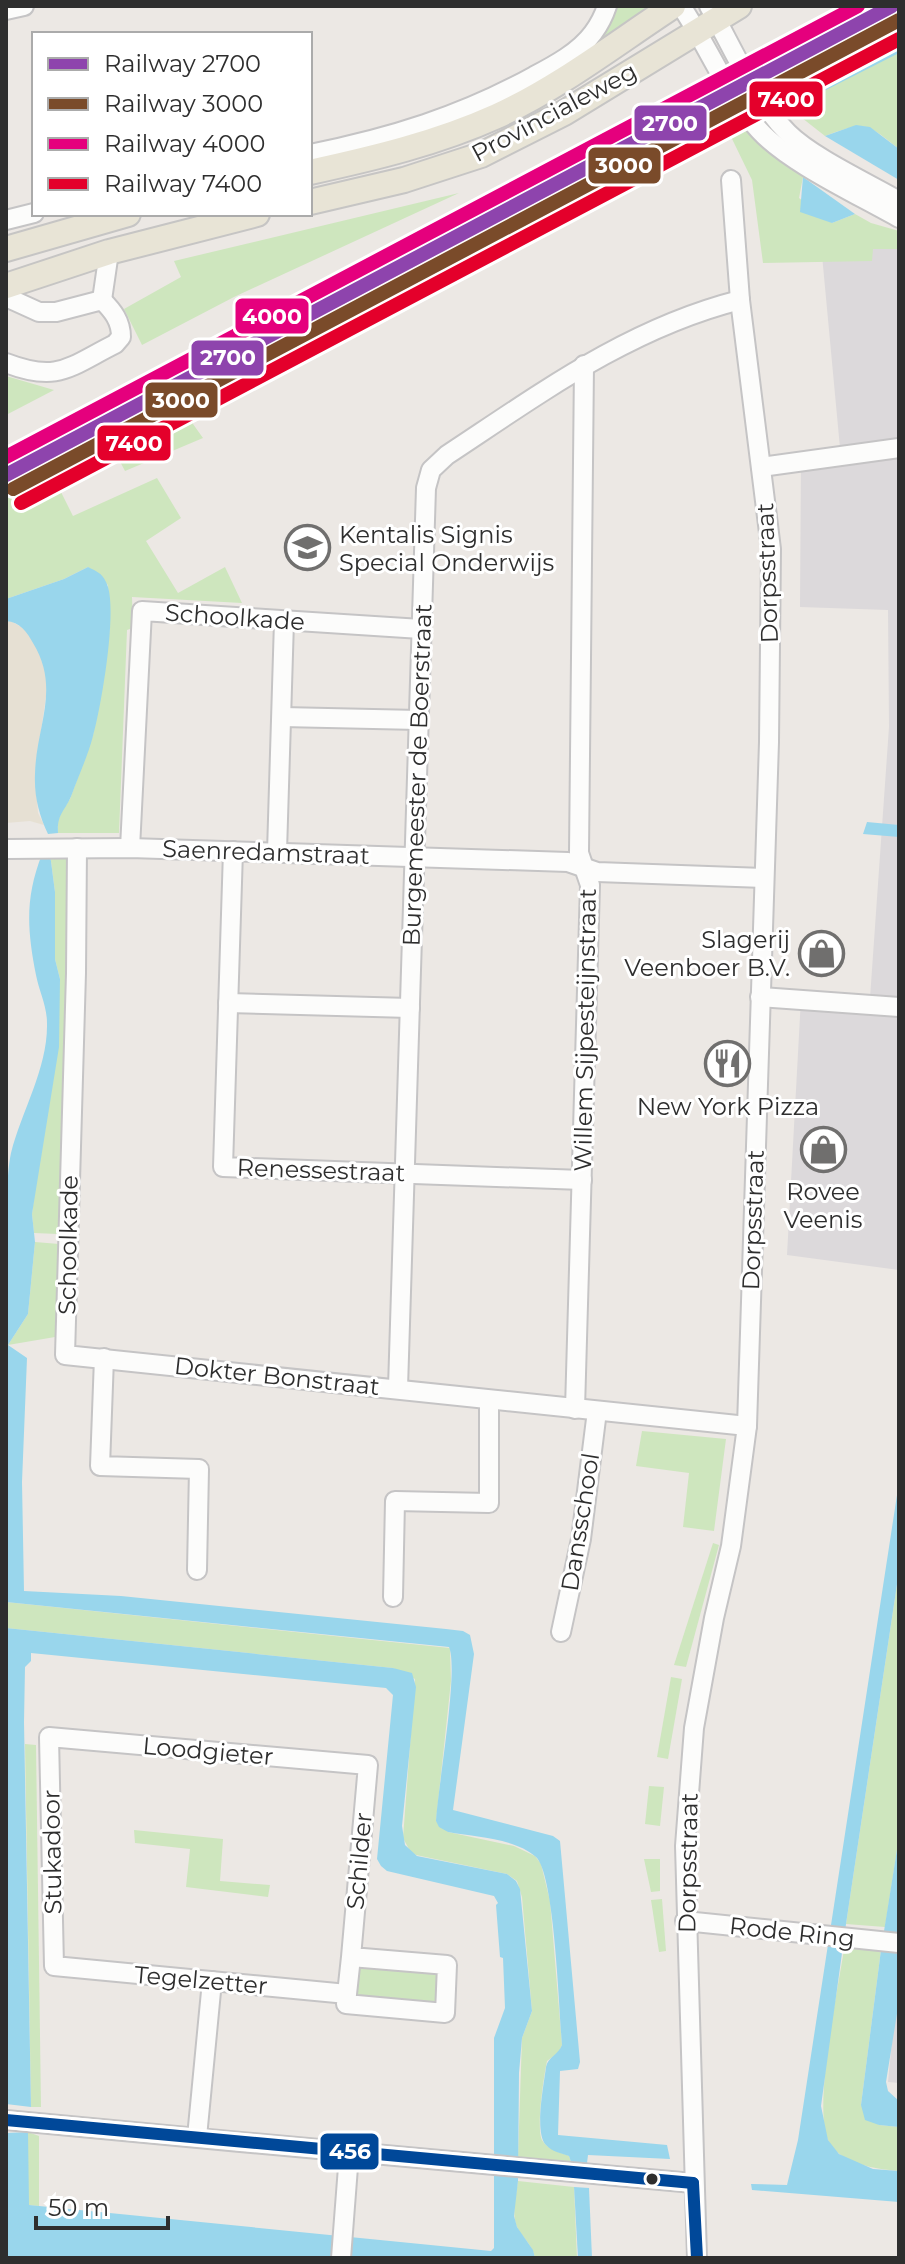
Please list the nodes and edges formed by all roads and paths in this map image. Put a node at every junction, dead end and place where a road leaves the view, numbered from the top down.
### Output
1 (24, 6) edge
2 (607, 6) edge
3 (673, 6) edge
4 (681, 6) edge
5 (739, 6) edge
6 (6, 10) edge
7 (708, 19) edge
8 (312, 154) edge
9 (312, 172) edge
10 (731, 180) dead end
11 (899, 201) edge
12 (312, 202) edge
13 (32, 214) edge
14 (121, 216) edge
15 (249, 216) edge
16 (899, 218) edge
17 (6, 220) edge
18 (6, 249) edge
19 (109, 252) junction
20 (6, 286) edge
21 (6, 297) edge
22 (102, 300) junction
23 (740, 300) junction
24 (6, 363) edge
25 (584, 365) junction
26 (899, 448) edge
27 (761, 467) junction
28 (284, 621) junction
29 (421, 629) junction
30 (282, 717) junction
31 (419, 720) junction
32 (77, 848) junction
33 (130, 848) junction
34 (6, 849) edge
35 (233, 851) junction
36 (277, 852) junction
37 (415, 857) junction
38 (584, 868) junction
39 (764, 878) junction
40 (760, 997) junction
41 (228, 1003) junction
42 (899, 1007) edge
43 (410, 1008) junction
44 (404, 1173) junction
45 (582, 1180) junction
46 (65, 1355) joint
47 (104, 1358) junction
48 (398, 1388) junction
49 (489, 1400) junction
50 (575, 1409) junction
51 (597, 1411) junction
52 (747, 1426) junction
53 (197, 1570) dead end
54 (393, 1597) dead end
55 (561, 1632) dead end
56 (49, 1737) joint
57 (368, 1765) joint
58 (685, 1921) junction
59 (899, 1943) edge
60 (351, 1957) junction
61 (54, 1966) joint
62 (212, 1981) junction
63 (347, 1994) junction
64 (6, 2120) edge
65 (197, 2137) junction
66 (349, 2154) junction
67 (693, 2183) junction
68 (341, 2258) edge
69 (697, 2258) edge

1 - 6 street
2 - 8 street, Provincialeweg
3 - 9 main road, Provincialeweg
4 - 7 street
5 - 7 main road, Provincialeweg
7 - 11 street
7 - 12 main road, Provincialeweg
7 - 16 street
10 - 23 street, Dorpsstraat
13 - 17 street
14 - 18 main road
15 - 19 main road
19 - 20 main road
19 - 22 street
21 - 22 street
22 - 24 street
23 - 25 street, Burgemeester de Boerstraat
23 - 27 street, Dorpsstraat
25 - 29 street, Burgemeester de Boerstraat
25 - 38 street, Willem Sijpesteijnstraat
26 - 27 street
27 - 39 street, Dorpsstraat
28 - 29 street, Schoolkade
28 - 30 street
28 - 33 street, Schoolkade
29 - 31 street, Burgemeester de Boerstraat
30 - 31 street
30 - 36 street
31 - 37 street, Burgemeester de Boerstraat
32 - 33 street, Saenredamstraat
32 - 34 street, Saenredamstraat
32 - 46 street, Schoolkade
33 - 35 street, Saenredamstraat
35 - 36 street, Saenredamstraat
35 - 41 street, Renessestraat
36 - 37 street, Saenredamstraat
37 - 38 street, Saenredamstraat
37 - 43 street, Burgemeester de Boerstraat
38 - 39 street, Saenredamstraat
38 - 45 street, Willem Sijpesteijnstraat
39 - 40 street, Dorpsstraat
40 - 42 street
40 - 52 street, Dorpsstraat
41 - 43 street
41 - 44 street, Renessestraat
43 - 44 street, Burgemeester de Boerstraat
44 - 45 street, Renessestraat
44 - 48 street, Burgemeester de Boerstraat
45 - 50 street, Willem Sijpesteijnstraat
46 - 47 street, Dokter Bonstraat
47 - 48 street, Dokter Bonstraat
47 - 53 street
48 - 49 street, Dokter Bonstraat
49 - 50 street, Dokter Bonstraat
49 - 54 street
50 - 51 street, Dokter Bonstraat
51 - 52 street, Dokter Bonstraat
51 - 55 street, Dansschool
52 - 58 street, Dorpsstraat
56 - 57 street, Loodgieter
56 - 61 street, Stukadoor
57 - 60 street, Schilder
58 - 59 street, Rode Ring
58 - 67 street, Dorpsstraat
60 - 63 street
60 - 63 street, Tegelzetter
61 - 62 street, Tegelzetter
62 - 63 street, Tegelzetter
62 - 65 street
64 - 65 street
65 - 66 street
66 - 67 street
66 - 68 street
67 - 69 street, Dorpsstraat

